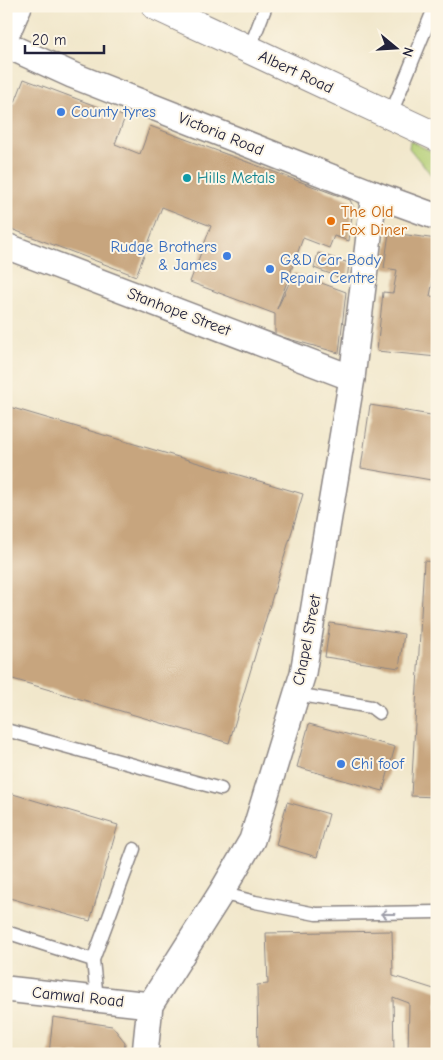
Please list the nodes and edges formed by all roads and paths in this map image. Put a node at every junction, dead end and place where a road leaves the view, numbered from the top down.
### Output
1 (19, 6) edge
2 (156, 6) edge
3 (266, 6) edge
4 (435, 6) edge
5 (6, 36) edge
6 (6, 45) edge
7 (250, 50) junction
8 (390, 116) junction
9 (437, 138) edge
10 (374, 194) junction
11 (437, 217) edge
12 (6, 246) edge
13 (352, 378) junction
14 (296, 694) junction
15 (378, 713) dead end
16 (6, 730) edge
17 (221, 789) dead end
18 (134, 849) dead end
19 (221, 893) junction
20 (437, 912) edge
21 (6, 932) edge
22 (93, 960) junction
23 (6, 990) edge
24 (97, 999) junction
25 (150, 1005) junction
26 (145, 1054) edge

1 - 5 street
2 - 7 street, Albert Road
3 - 7 lane
4 - 8 lane
6 - 10 street, Victoria Road
7 - 8 street, Albert Road
8 - 9 street, Albert Road
10 - 11 street, Victoria Road
10 - 13 street, Chapel Street
12 - 13 street, Stanhope Street
13 - 14 street, Chapel Street
14 - 15 lane
14 - 19 street, Chapel Street
16 - 17 lane
18 - 22 lane
20 -> 19 lane
19 - 25 street, Chapel Street
21 - 22 lane
22 - 24 lane
23 - 24 street, Camwal Road
24 - 25 street, Camwal Road
25 - 26 street, Chapel Street

